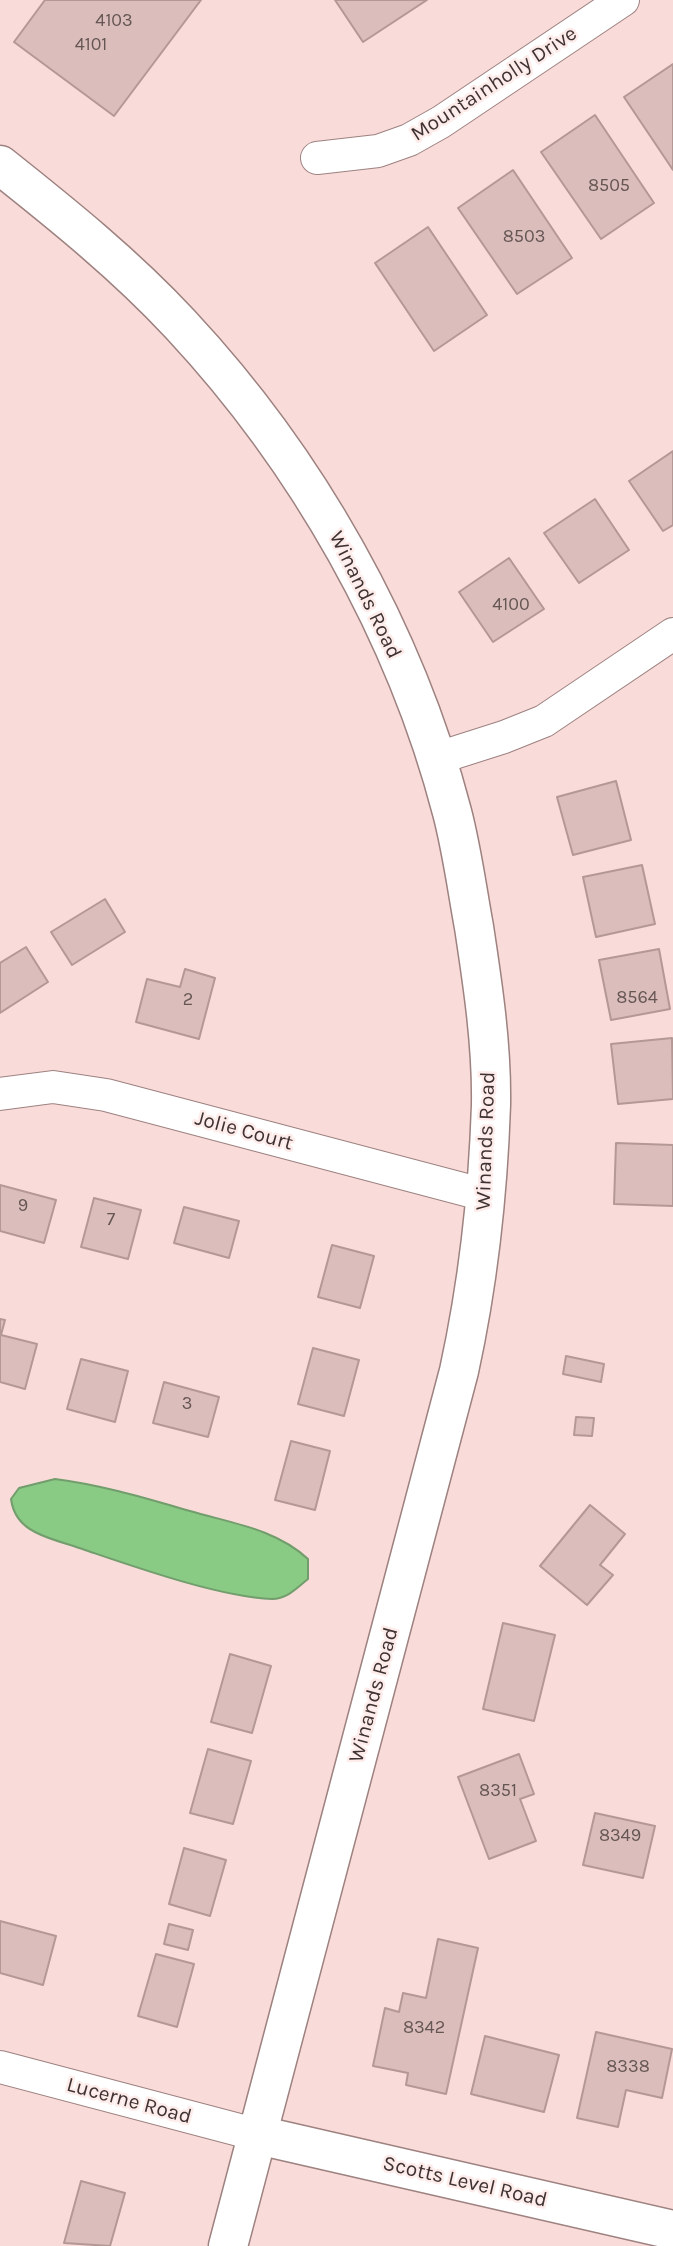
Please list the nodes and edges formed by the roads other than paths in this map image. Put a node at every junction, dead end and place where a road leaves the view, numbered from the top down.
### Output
1 (623, 0) edge
2 (317, 158) dead end
3 (0, 165) edge
4 (673, 634) edge
5 (435, 759) junction
6 (0, 1094) edge
7 (485, 1195) junction
8 (0, 2067) edge
9 (258, 2135) junction
10 (673, 2230) edge
11 (228, 2246) edge

1 - 2 street, Mountainholly Drive
3 - 5 street, Winands Road
4 - 5 street
5 - 7 street, Winands Road
6 - 7 street, Jolie Court
7 - 9 street, Winands Road
8 - 9 street, Lucerne Road
9 - 10 street, Scotts Level Road
9 - 11 street, Winands Road

